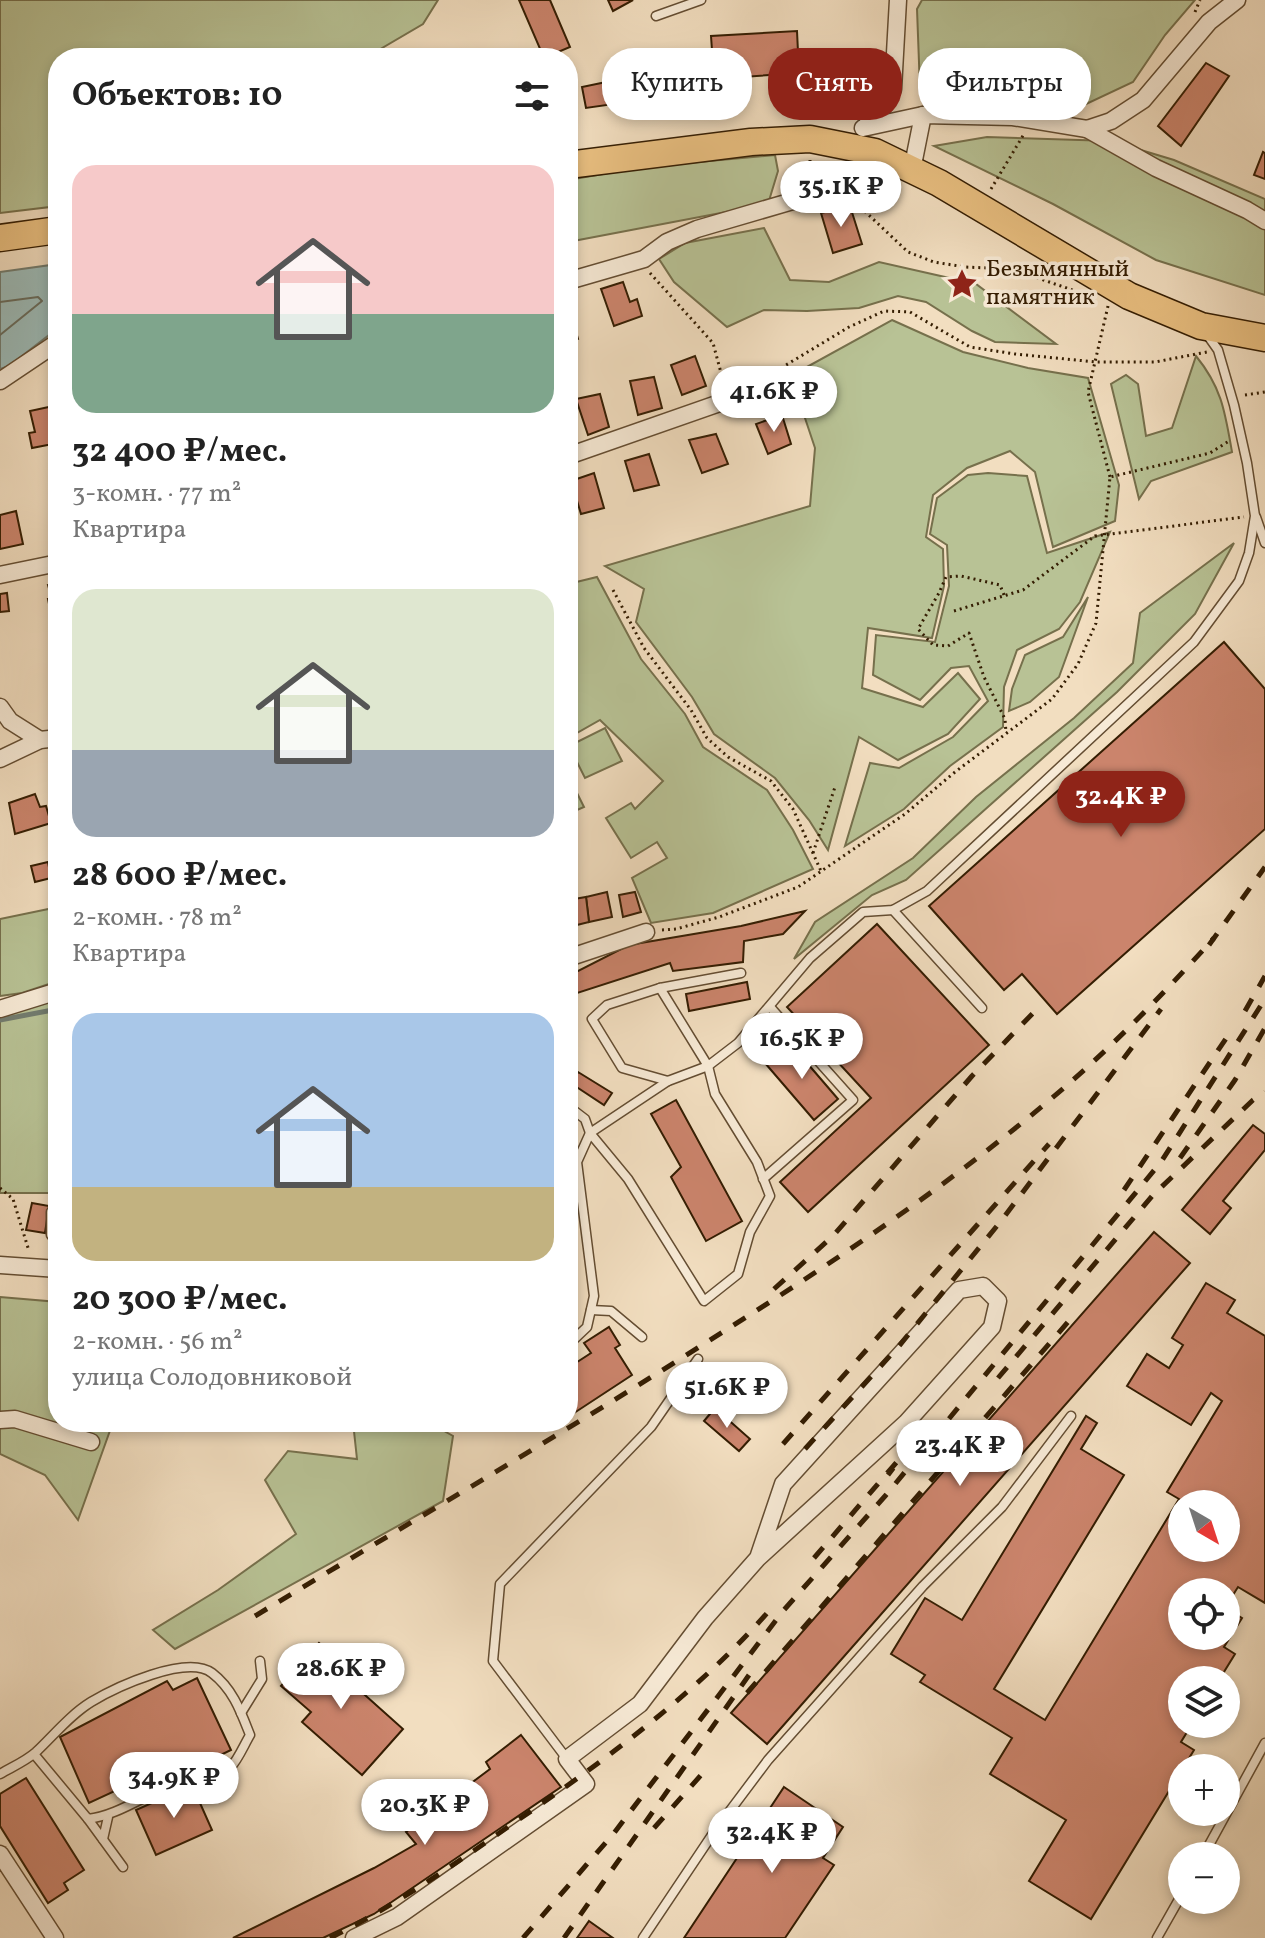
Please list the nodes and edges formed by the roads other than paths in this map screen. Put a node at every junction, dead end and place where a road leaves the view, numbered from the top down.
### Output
1 (701, 0) edge
2 (898, 0) edge
3 (1237, 0) edge
4 (656, 16) dead end
5 (918, 116) edge
6 (922, 120) edge
7 (1028, 120) edge
8 (863, 128) junction
9 (1087, 129) junction
10 (843, 144) junction
11 (578, 164) edge
12 (912, 170) junction
13 (841, 196) road end
14 (1265, 221) edge
15 (48, 231) edge
16 (0, 238) edge
17 (578, 278) edge
18 (1201, 326) junction
19 (1256, 337) edge
20 (48, 349) edge
21 (1218, 350) junction
22 (0, 381) edge
23 (774, 384) road end
24 (578, 453) edge
25 (1255, 516) junction
26 (1265, 543) edge
27 (48, 565) edge
28 (0, 575) edge
29 (0, 707) edge
30 (48, 739) edge
31 (40, 740) junction
32 (0, 759) edge
33 (893, 910) junction
34 (646, 932) road end
35 (578, 955) edge
36 (741, 973) dead end
37 (660, 988) junction
38 (48, 994) edge
39 (770, 1007) junction
40 (982, 1008) dead end
41 (0, 1009) edge
42 (708, 1066) junction
43 (668, 1081) junction
44 (578, 1114) edge
45 (590, 1133) junction
46 (578, 1160) edge
47 (578, 1170) edge
48 (763, 1179) junction
49 (0, 1265) edge
50 (48, 1268) edge
51 (591, 1310) junction
52 (578, 1336) edge
53 (642, 1337) dead end
54 (698, 1359) dead end
55 (1071, 1416) dead end
56 (0, 1420) edge
57 (48, 1429) edge
58 (58, 1432) edge
59 (91, 1442) dead end
60 (758, 1558) junction
61 (260, 1661) dead end
62 (241, 1713) junction
63 (1265, 1743) edge
64 (34, 1754) junction
65 (567, 1759) junction
66 (0, 1774) edge
67 (108, 1817) junction
68 (88, 1819) junction
69 (103, 1839) junction
70 (1211, 1842) edge
71 (0, 1854) edge
72 (123, 1867) dead end
73 (1171, 1914) edge
74 (55, 1938) edge
75 (354, 1938) edge
76 (643, 1938) edge
77 (1157, 1938) edge

1 - 4 lane
2 - 8 street
3 - 9 street
5 - 8 street
6 - 12 street
7 - 9 street
8 - 10 street
9 - 14 street
10 - 11 main road
10 - 12 main road
12 - 18 main road
13 - 17 street
15 - 16 main road
18 - 19 main road
18 - 21 lane
19 - 21 lane
20 - 22 street
21 - 25 lane
23 - 24 street
25 - 26 lane
25 - 33 lane
27 - 28 street
29 - 31 street
30 - 31 street
31 - 32 street
33 - 39 lane
33 - 40 lane
34 - 35 street
36 - 37 lane
37 - 42 lane
37 - 43 lane
38 - 41 street
39 - 42 lane
39 - 48 lane
42 - 43 lane
42 - 48 lane
43 - 45 lane
44 - 45 lane
45 - 46 lane
45 - 48 lane
47 - 51 lane
49 - 50 street
51 - 52 lane
51 - 53 lane
54 - 65 lane
55 - 76 lane
56 - 57 street
58 - 59 street
60 - 60 street
60 - 65 street
61 - 62 lane
62 - 64 lane
62 - 67 lane
63 - 70 lane
64 - 66 lane
64 - 68 lane
65 - 75 street
67 - 68 lane
67 - 69 lane
68 - 69 lane
69 - 72 lane
71 - 74 street
73 - 77 lane

